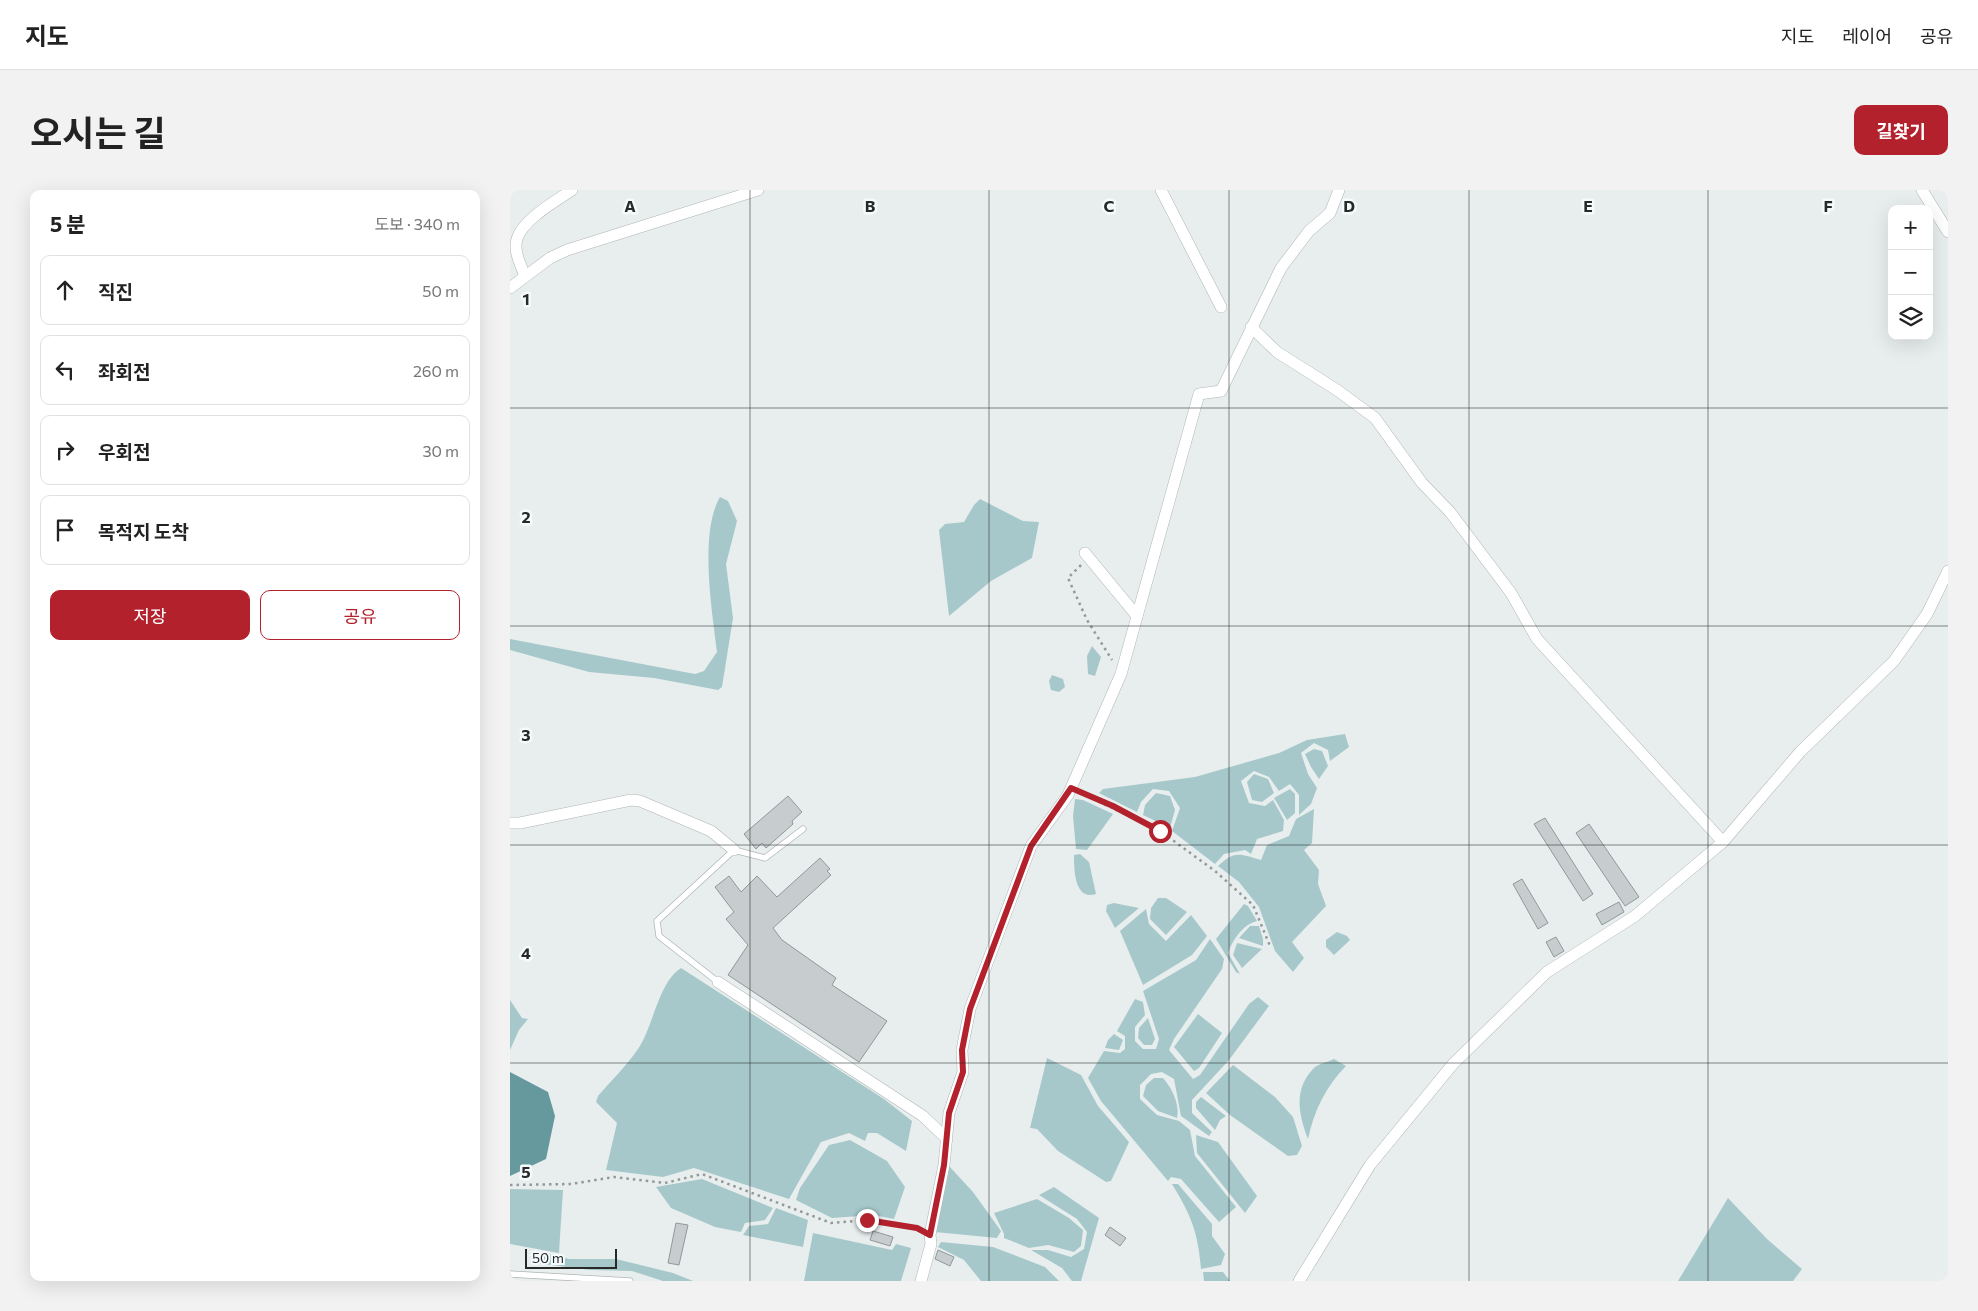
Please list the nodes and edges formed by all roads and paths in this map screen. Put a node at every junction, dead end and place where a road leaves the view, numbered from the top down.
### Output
1 (572, 190) edge
2 (758, 190) edge
3 (1160, 190) edge
4 (1339, 190) edge
5 (1922, 190) edge
6 (1948, 232) edge
7 (525, 276) junction
8 (510, 288) edge
9 (1221, 307) dead end
10 (1251, 327) junction
11 (1087, 555) joint
12 (1948, 571) edge
13 (1137, 616) junction
14 (1121, 674) junction
15 (1071, 788) junction
16 (510, 823) edge
17 (803, 828) dead end
18 (1723, 842) junction
19 (734, 850) junction
20 (1270, 946) dead end
21 (718, 982) joint
22 (946, 1138) junction
23 (510, 1185) edge
24 (930, 1235) junction
25 (510, 1274) edge
26 (534, 1278) edge
27 (630, 1281) edge
28 (921, 1281) edge
29 (1299, 1281) edge

1 - 7 street
2 - 7 street
3 - 9 street
4 - 10 street
5 - 6 street
7 - 8 street
10 - 13 street
10 - 18 street
11 - 13 street
11 - 14 path
12 - 18 street
13 - 14 street
14 - 15 street
15 - 20 path
15 - 22 street
16 - 19 street
17 - 19 lane
18 - 29 street
19 - 21 lane
21 - 22 street
22 - 24 street
23 - 24 path
24 - 28 street
25 - 26 lane
26 - 27 lane

